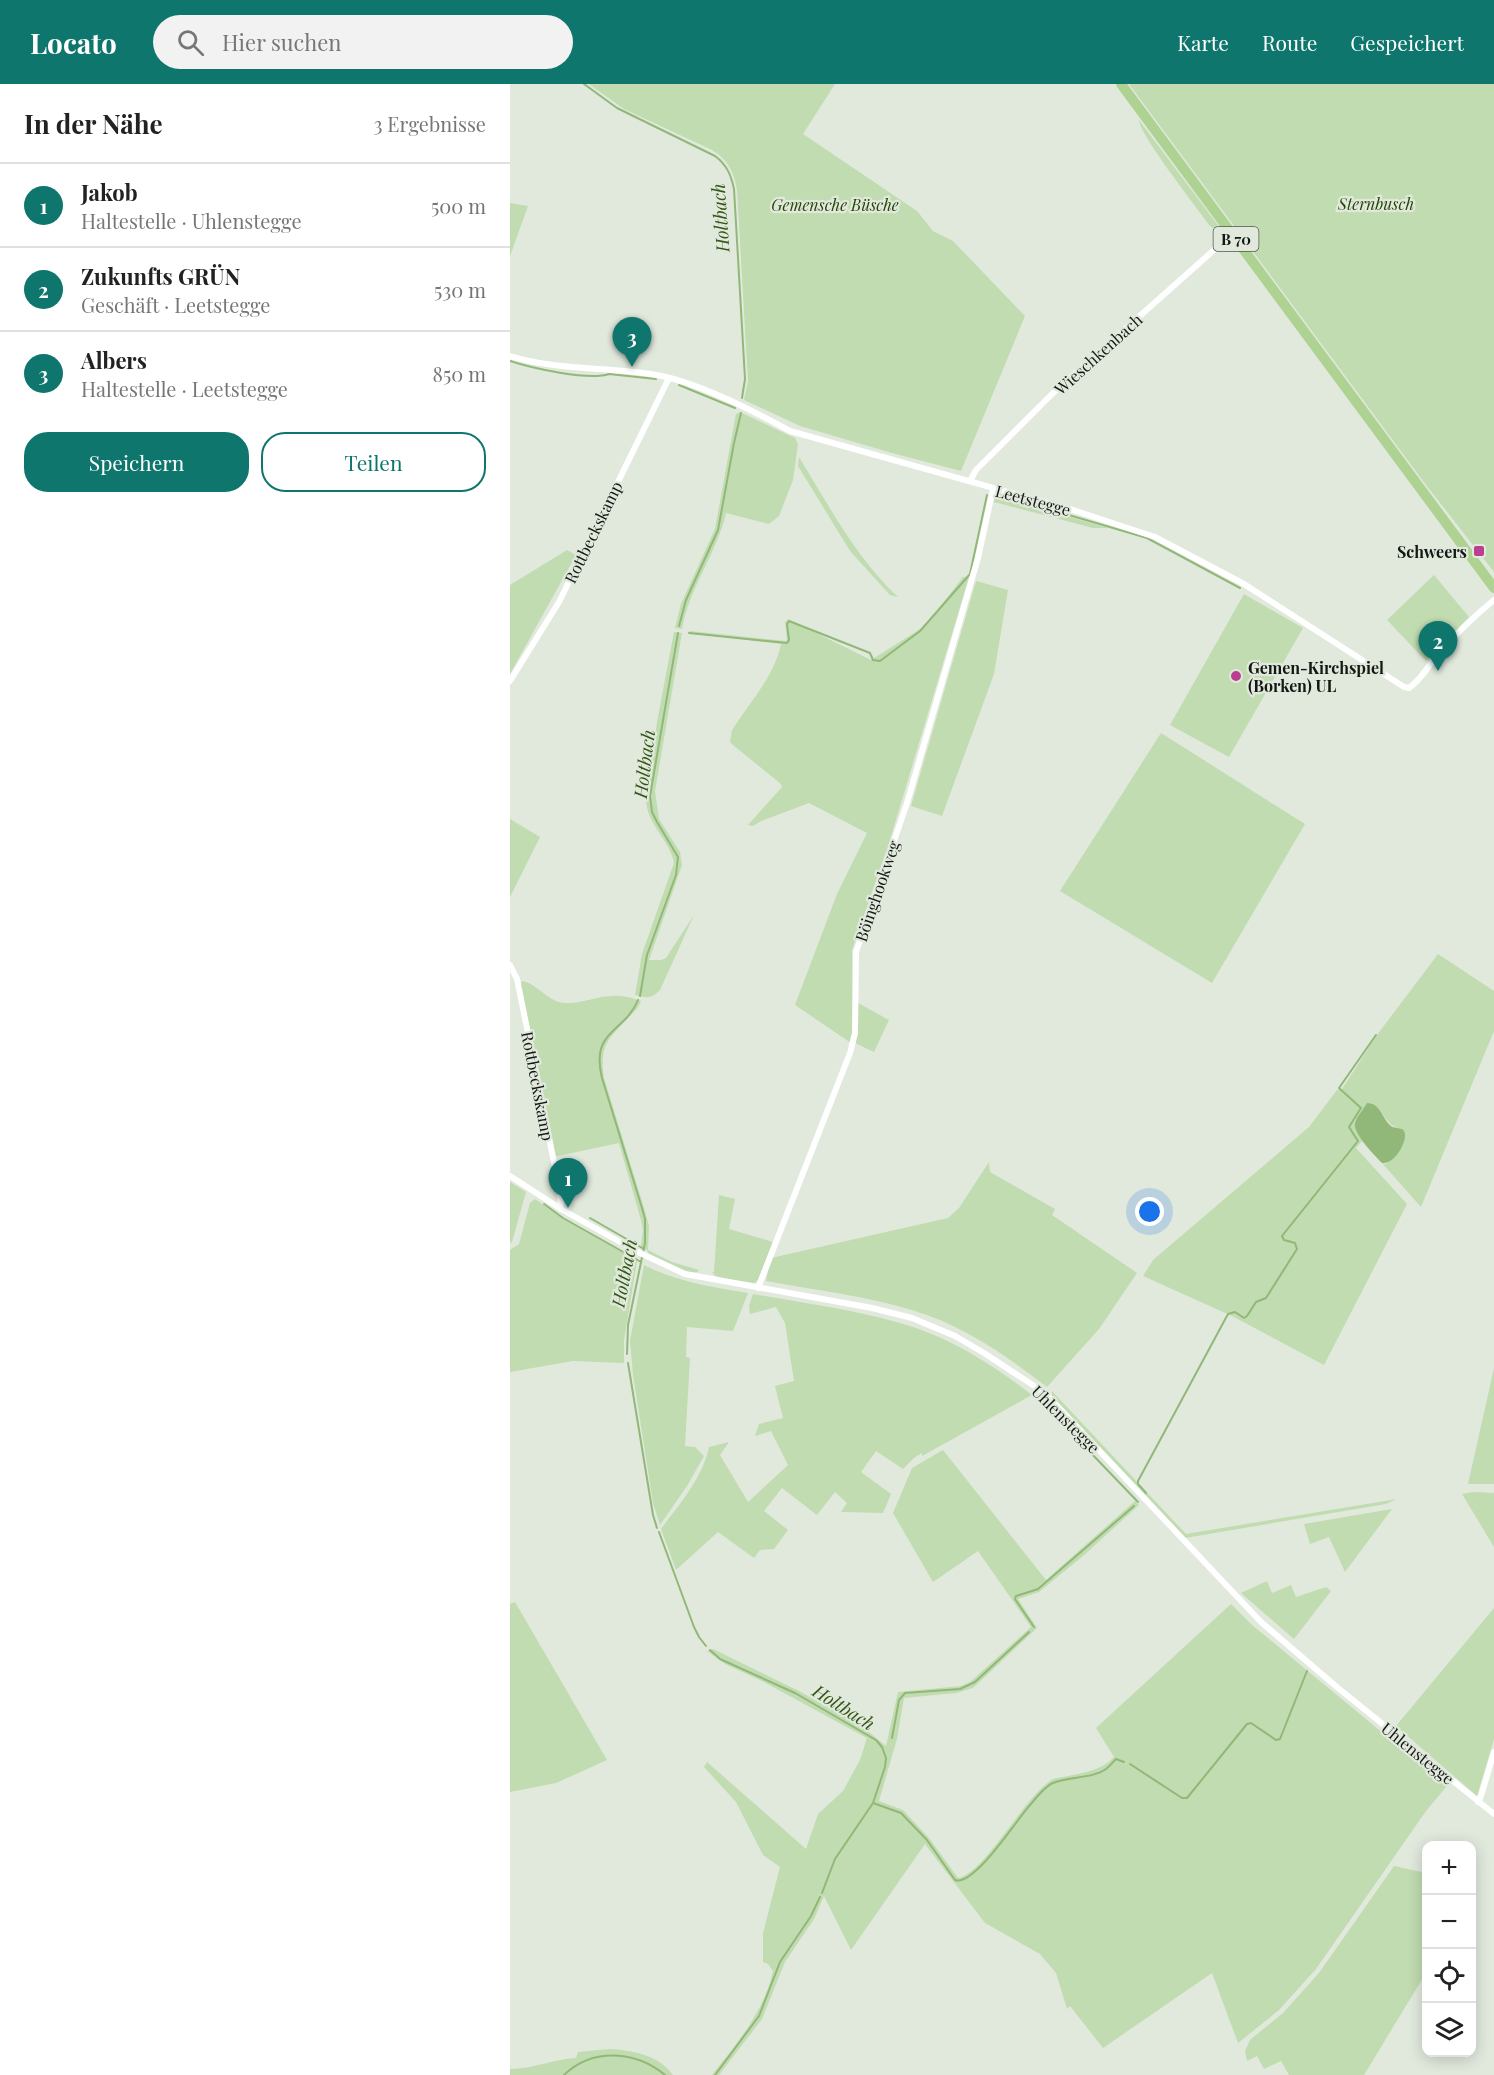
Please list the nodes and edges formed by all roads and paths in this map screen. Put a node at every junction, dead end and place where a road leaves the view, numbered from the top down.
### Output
1 (1121, 84) edge
2 (1232, 234) junction
3 (510, 356) edge
4 (669, 378) junction
5 (970, 481) junction
6 (993, 489) junction
7 (1494, 588) edge
8 (1494, 600) edge
9 (510, 681) edge
10 (510, 965) edge
11 (510, 1176) edge
12 (561, 1209) junction
13 (758, 1288) junction
14 (1494, 1752) edge
15 (1478, 1802) junction
16 (1494, 1814) edge

1 - 2 main road, B 70
2 - 5 street, Wieschkenbach
2 - 7 main road, B 70
3 - 4 street, Leetstegge
4 - 5 street, Leetstegge
4 - 9 street, Rottbeckskamp
5 - 6 street, Leetstegge
6 - 8 street, Leetstegge
6 - 13 street, Böinghookweg
10 - 12 street, Rottbeckskamp
11 - 12 street, Uhlenstegge
12 - 13 street, Uhlenstegge
13 - 15 street, Uhlenstegge
14 - 15 street
15 - 16 street, Uhlenstegge

